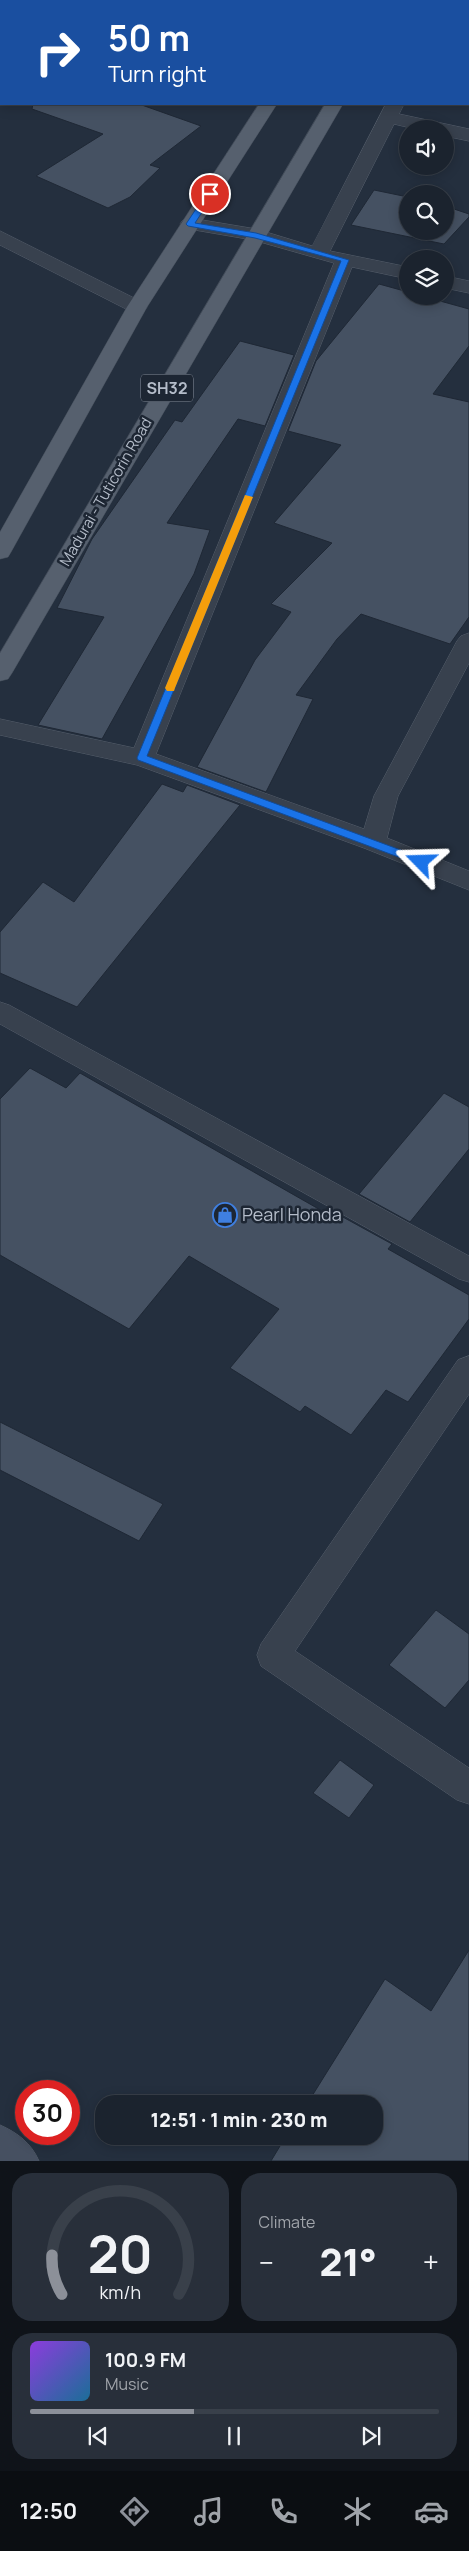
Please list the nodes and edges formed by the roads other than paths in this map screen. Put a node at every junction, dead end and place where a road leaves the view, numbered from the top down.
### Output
1 (267, 105) edge
2 (333, 105) edge
3 (392, 110) edge
4 (417, 120) edge
5 (454, 132) edge
6 (469, 135) edge
7 (190, 224) junction
8 (256, 236) junction
9 (0, 237) edge
10 (318, 254) junction
11 (345, 260) junction
12 (399, 271) edge
13 (454, 284) edge
14 (469, 287) edge
15 (138, 306) junction
16 (0, 552) edge
17 (469, 641) edge
18 (0, 673) edge
19 (0, 726) edge
20 (142, 758) junction
21 (373, 842) junction
22 (469, 882) edge
23 (0, 1012) edge
24 (469, 1270) edge
25 (469, 1369) edge
26 (469, 1788) edge
27 (0, 2144) edge
28 (20, 2161) edge

1 - 7 main road
2 - 8 main road, Madurai - Tuticorin Road / SH32
3 - 4 street
3 - 10 street
5 - 6 street
7 - 8 street
7 - 15 main road
8 - 10 street
8 - 18 main road, Madurai - Tuticorin Road / SH32
9 - 15 street
10 - 11 street
11 - 12 street
11 - 20 street
13 - 14 street
15 - 16 main road
17 - 21 street
19 - 20 street
20 - 21 street
21 - 22 street
23 - 24 street
25 - 26 street
27 - 28 street

